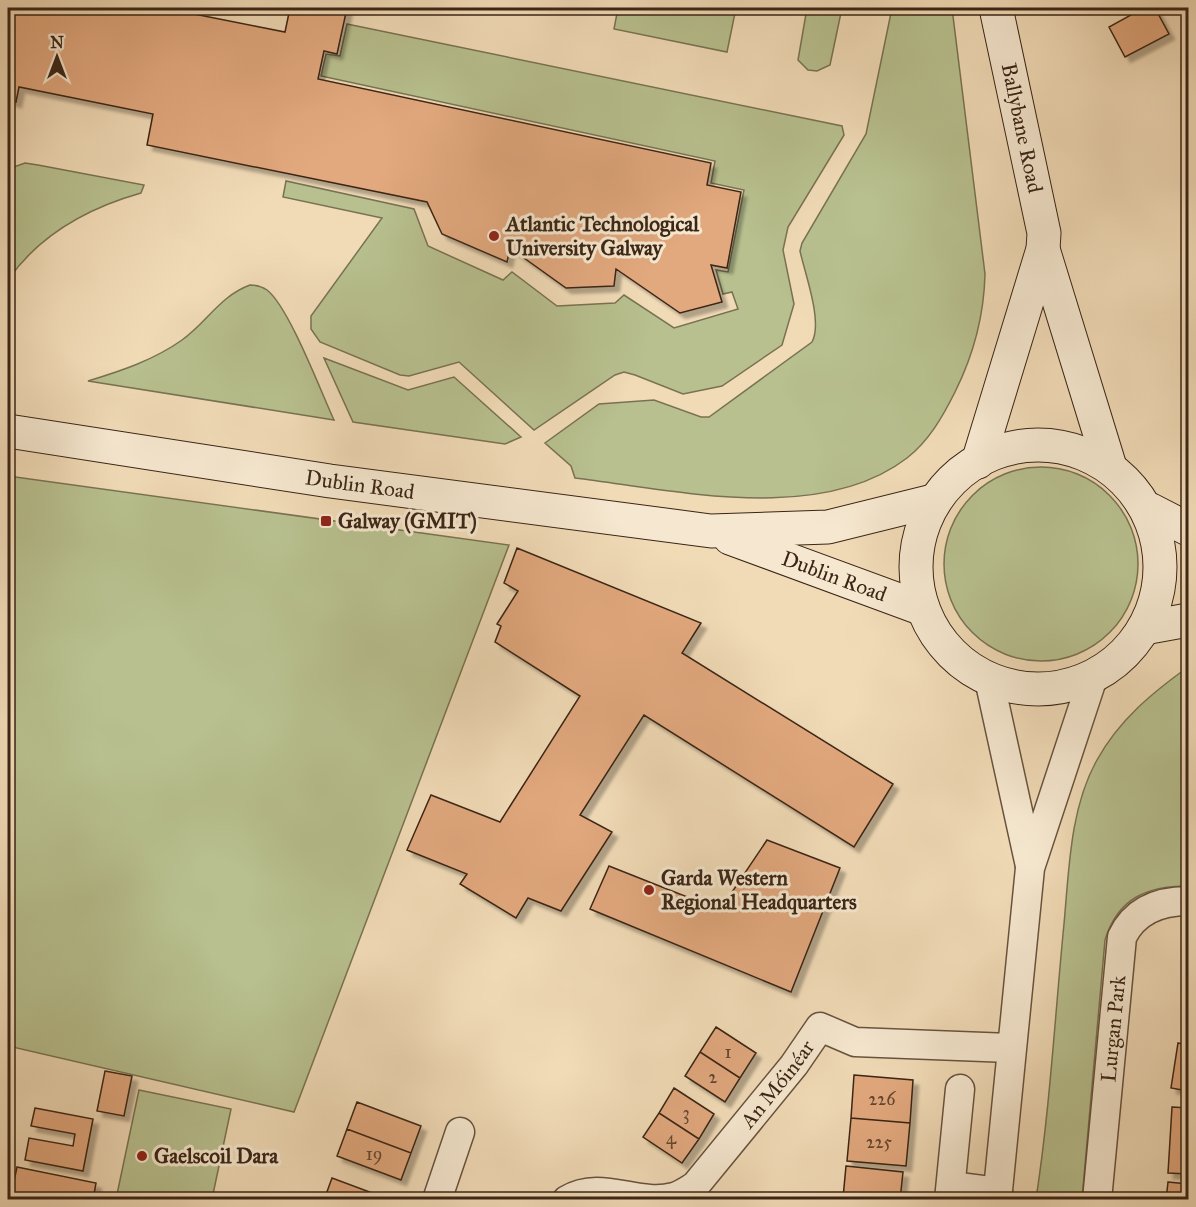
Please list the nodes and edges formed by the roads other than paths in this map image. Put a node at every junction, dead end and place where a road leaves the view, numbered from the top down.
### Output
1 (996, 8) edge
2 (1042, 249) junction
3 (8, 431) edge
4 (978, 462) junction
5 (1110, 467) junction
6 (933, 501) junction
7 (1151, 510) junction
8 (1188, 529) edge
9 (711, 531) junction
10 (923, 609) junction
11 (1188, 620) edge
12 (1144, 628) junction
13 (1093, 677) junction
14 (989, 679) junction
15 (1030, 868) junction
16 (1188, 901) edge
17 (1010, 1048) junction
18 (960, 1089) dead end
19 (460, 1132) dead end
20 (950, 1193) edge
21 (997, 1196) edge
22 (437, 1200) edge
23 (567, 1200) edge
24 (1097, 1200) edge

1 - 2 main road, Ballybane Road
2 - 4 main road, Ballybane Road
2 - 5 main road, Ballybane Road
3 - 9 main road, Dublin Road
4 - 5 main road
4 - 6 main road
5 - 7 main road
6 - 9 main road, Dublin Road
6 - 10 main road
7 - 8 main road
7 - 12 main road
9 - 10 main road, Dublin Road
10 - 14 main road
11 - 12 main road
12 - 13 main road
13 - 14 main road
13 - 15 street
14 - 15 street
15 - 17 street
16 - 24 street, Lurgan Park
17 - 21 street
17 - 23 street, An Móinéar
18 - 20 street
19 - 22 street
20 - 21 street

